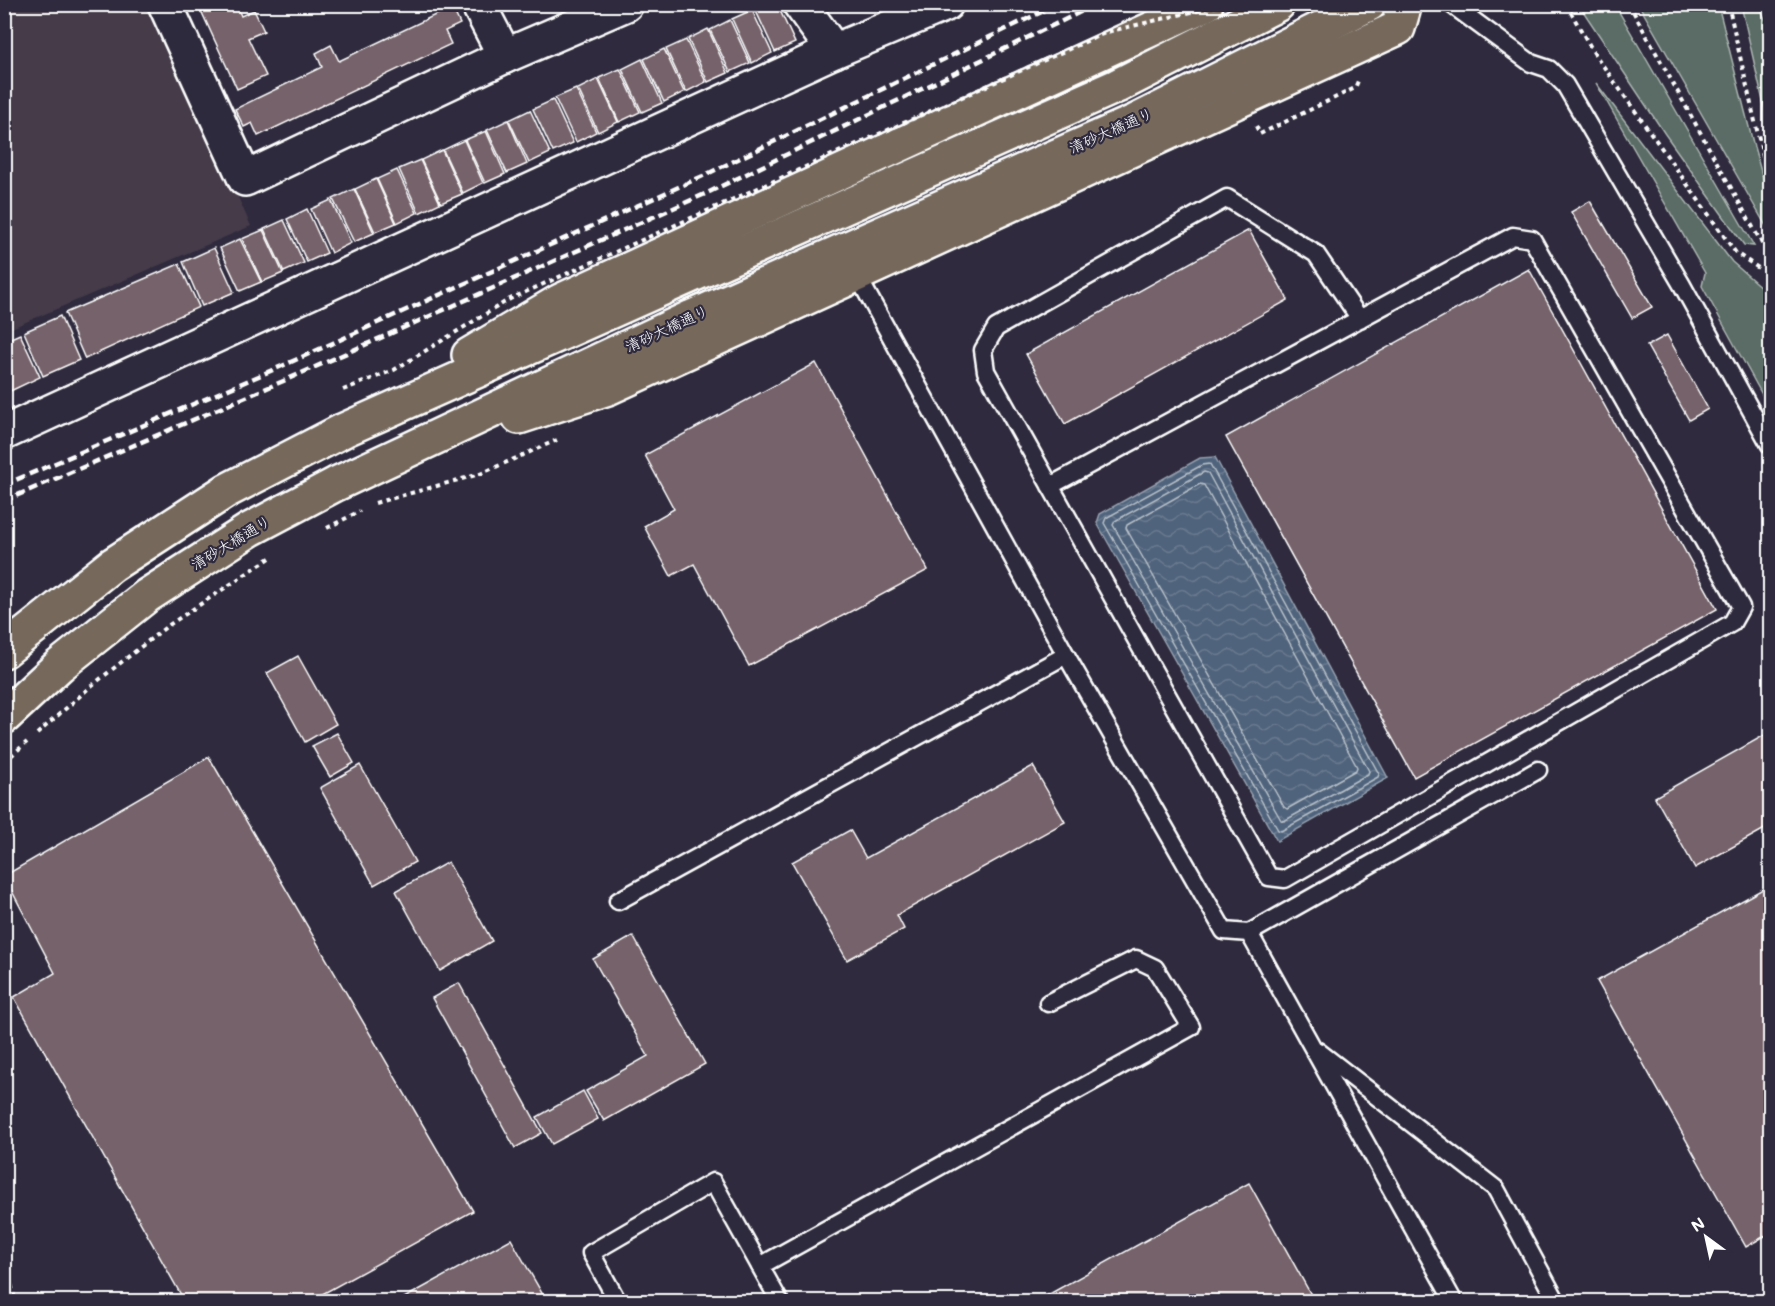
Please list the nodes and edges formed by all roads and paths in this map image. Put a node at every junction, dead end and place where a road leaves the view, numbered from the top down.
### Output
1 (165, 4) edge
2 (478, 4) edge
3 (800, 4) edge
4 (946, 4) edge
5 (1206, 4) edge
6 (1225, 4) edge
7 (1278, 4) edge
8 (1369, 4) edge
9 (1398, 4) edge
10 (1451, 4) edge
11 (1566, 4) edge
12 (1629, 4) edge
13 (1728, 4) edge
14 (622, 5) edge
15 (834, 51) junction
16 (506, 56) junction
17 (1355, 88) dead end
18 (1256, 126) dead end
19 (1770, 177) edge
20 (1770, 258) edge
21 (1770, 269) edge
22 (857, 275) junction
23 (1360, 319) junction
24 (343, 390) dead end
25 (344, 430) junction
26 (4, 433) edge
27 (567, 436) dead end
28 (1770, 445) edge
29 (383, 462) junction
30 (1050, 486) junction
31 (374, 503) dead end
32 (364, 509) dead end
33 (324, 530) dead end
34 (273, 555) dead end
35 (4, 651) edge
36 (1066, 655) junction
37 (4, 717) edge
38 (4, 762) edge
39 (1539, 770) dead end
40 (618, 900) dead end
41 (1249, 933) junction
42 (1048, 1003) dead end
43 (1312, 1047) junction
44 (4, 1259) edge
45 (760, 1266) junction
46 (16, 1302) edge
47 (618, 1302) edge
48 (780, 1302) edge
49 (1454, 1302) edge
50 (1557, 1302) edge

1 - 16 street
2 - 16 street
3 - 15 street
4 - 15 street
5 - 25 main road
6 - 24 path, bridge
7 - 25 main road
8 - 29 main road, 清砂大橋通り
9 - 22 main road
10 - 28 lane
11 - 21 path
12 - 20 path
13 - 19 path
14 - 16 street
15 - 26 street
17 - 18 path
22 - 29 main road
22 - 36 lane
23 - 30 lane
23 - 30 lane
23 - 30 lane
25 - 35 main road
27 - 31 path
29 - 37 main road, 清砂大橋通り
32 - 33 path
34 - 38 path
36 - 40 lane
36 - 41 lane
39 - 41 lane
41 - 43 lane
42 - 45 lane
43 - 49 lane
43 - 50 lane
44 - 46 path
45 - 47 lane
45 - 48 lane

